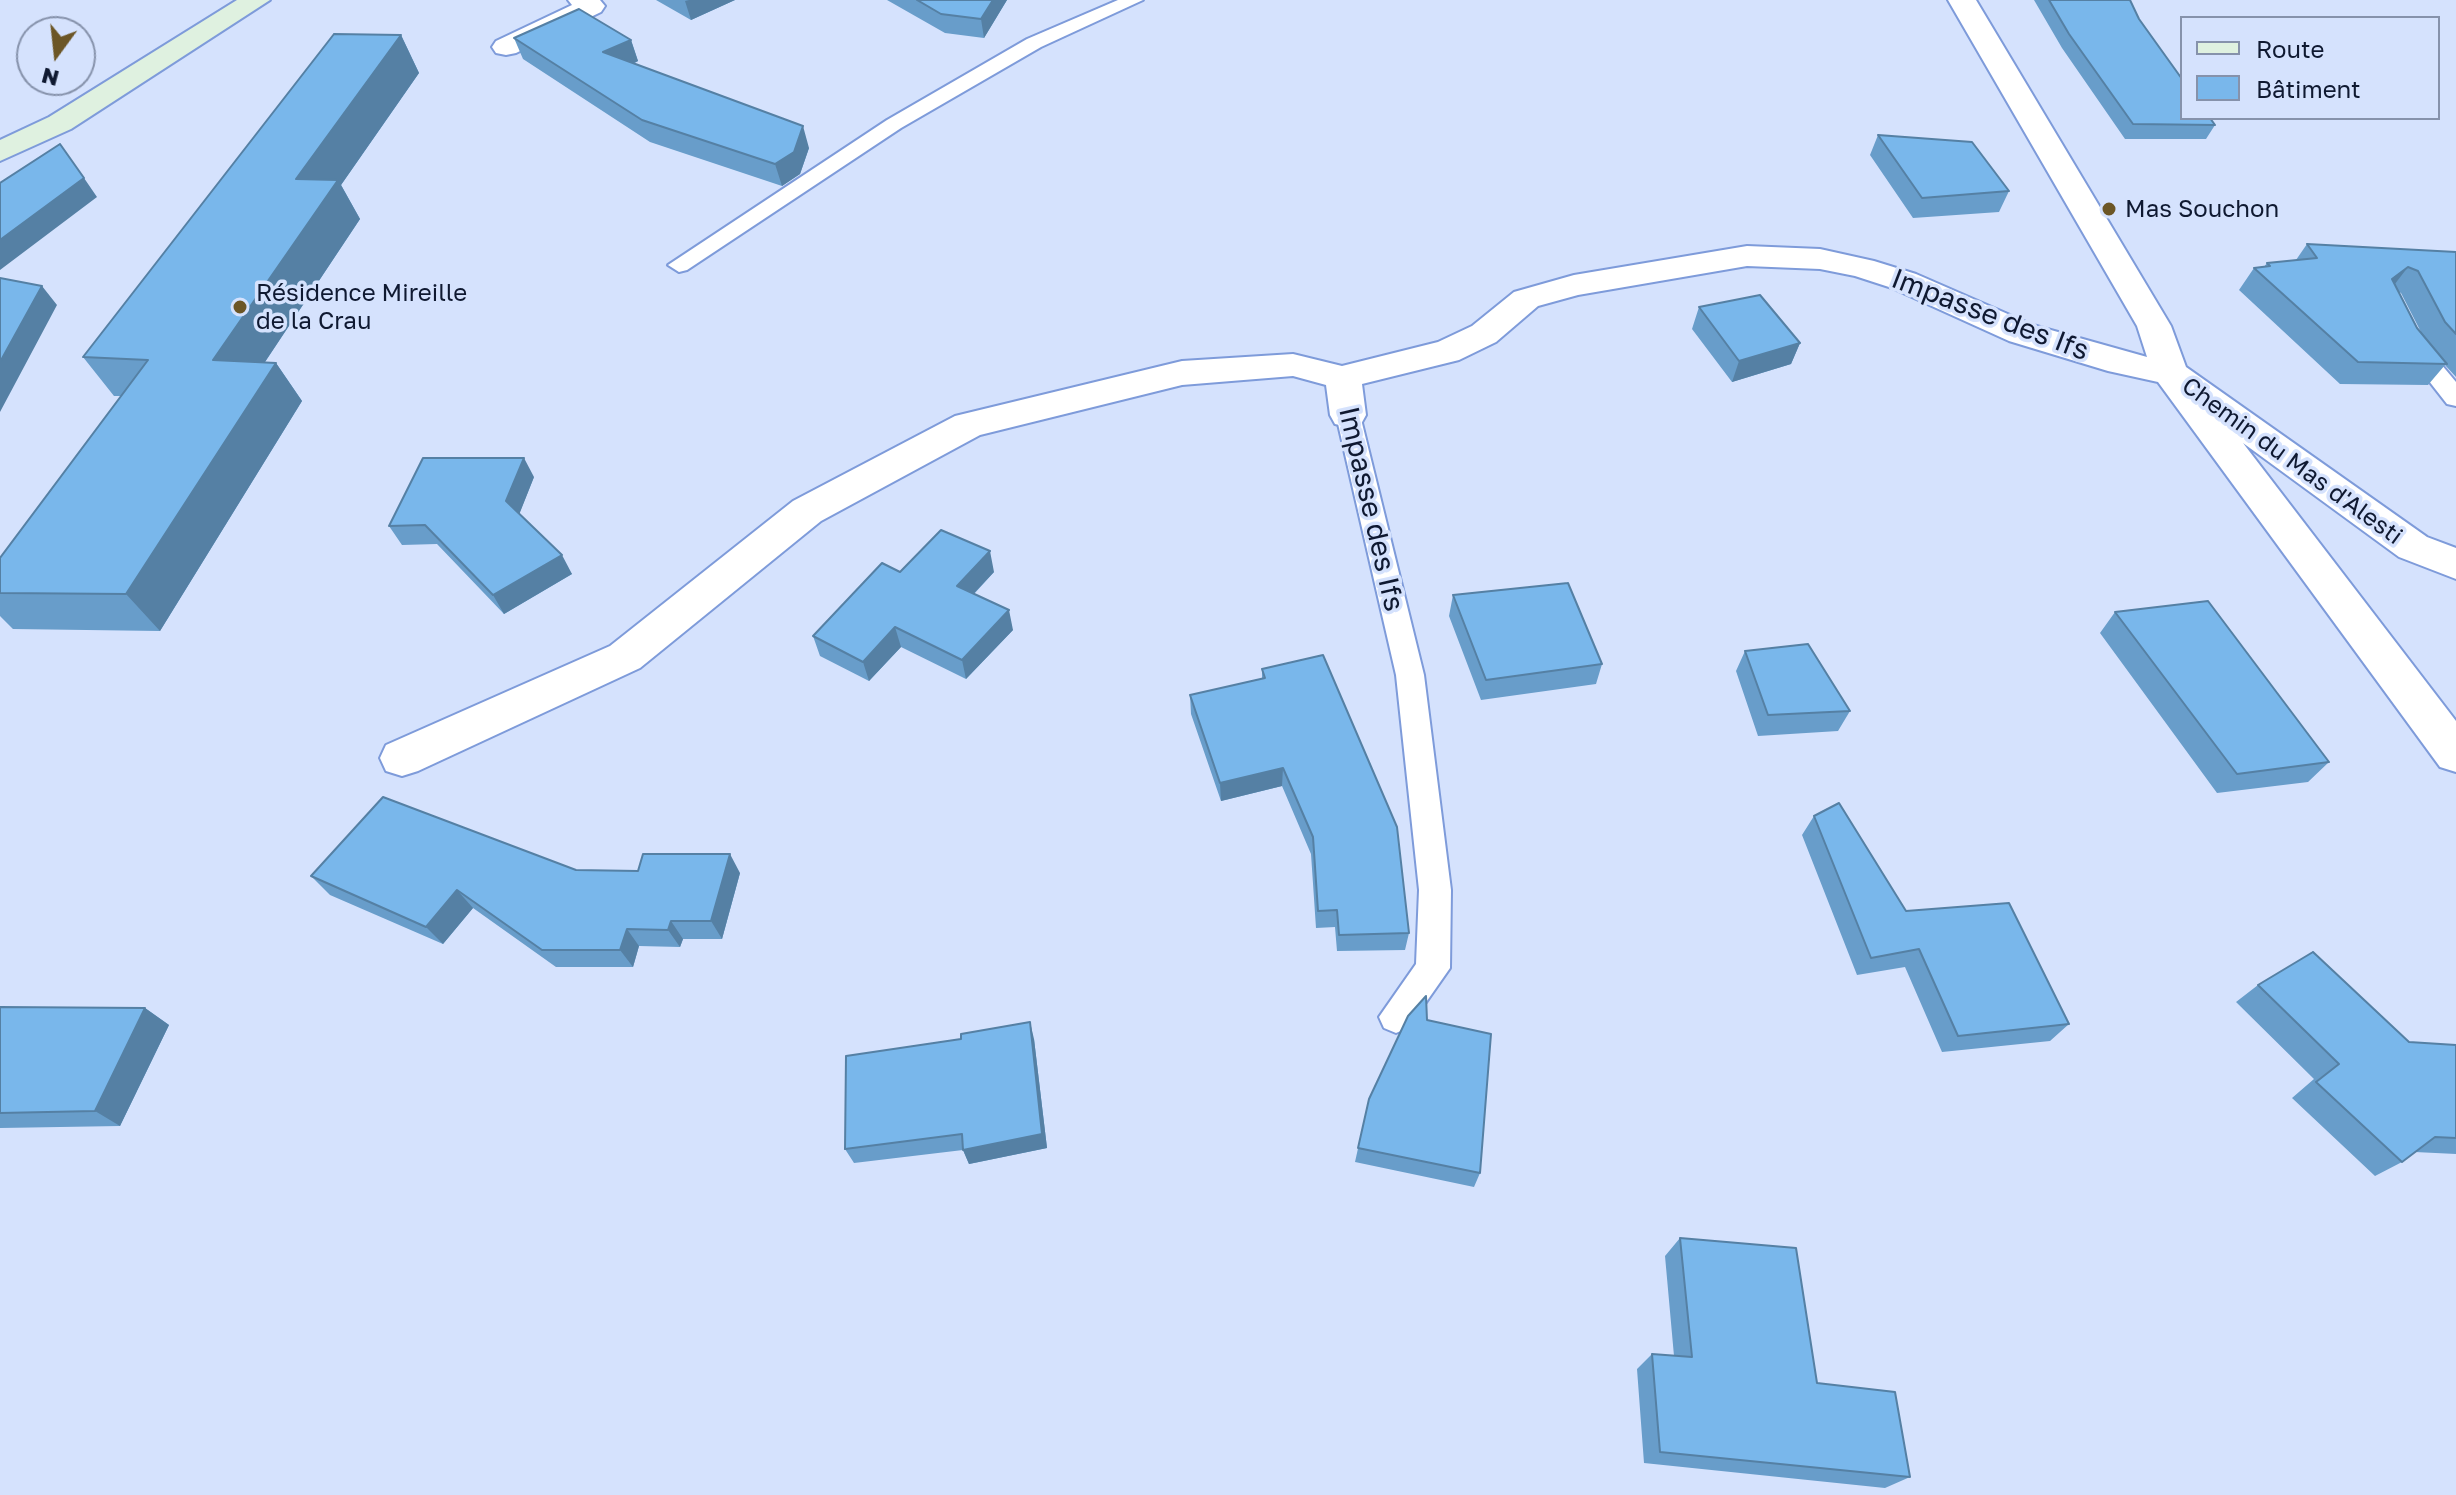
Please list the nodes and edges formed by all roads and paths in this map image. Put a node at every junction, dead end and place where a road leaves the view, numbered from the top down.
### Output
1 (256, 0) edge
2 (582, 0) edge
3 (1134, 0) edge
4 (1962, 0) edge
5 (506, 47) dead end
6 (0, 152) edge
7 (679, 265) dead end
8 (2402, 323) edge
9 (2170, 373) junction
10 (1345, 396) junction
11 (2456, 398) edge
12 (2456, 564) edge
13 (2456, 754) edge
14 (402, 758) dead end
15 (1396, 1017) dead end

1 - 6 street
2 - 5 street
3 - 7 lane
4 - 9 street, Chemin du Mas d'Alesti
8 - 11 lane
9 - 10 street, Impasse des Ifs
9 - 12 street, Chemin du Mas d'Alesti
9 - 13 street
10 - 14 street
10 - 15 lane, Impasse des Ifs

